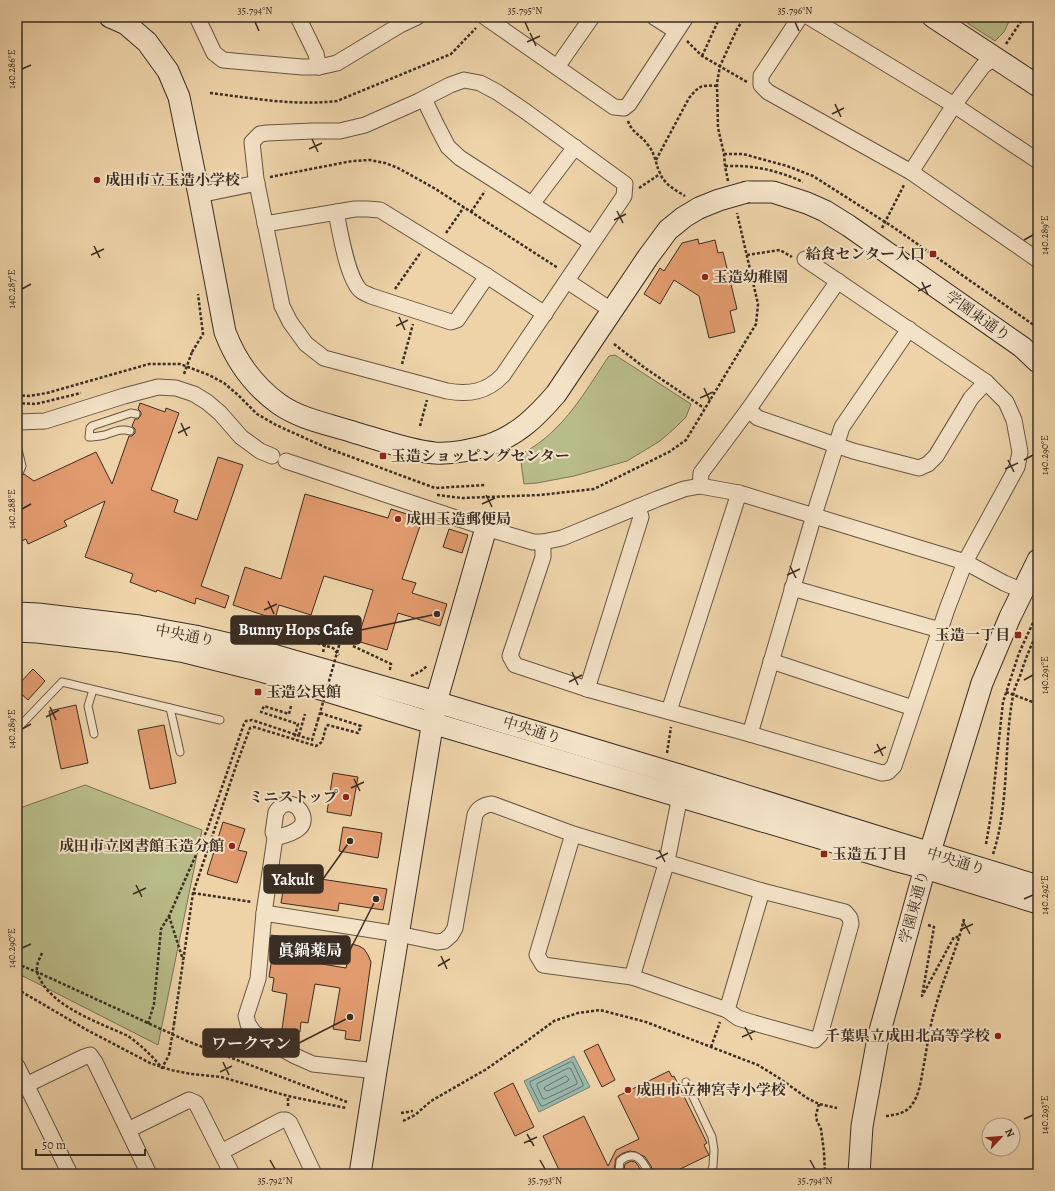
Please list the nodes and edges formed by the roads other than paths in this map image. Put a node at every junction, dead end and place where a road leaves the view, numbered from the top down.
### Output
1 (110, 17) edge
2 (197, 17) edge
3 (298, 17) edge
4 (417, 17) edge
5 (592, 17) edge
6 (654, 17) edge
7 (686, 17) edge
8 (800, 17) edge
9 (809, 17) edge
10 (933, 17) edge
11 (398, 21) edge
12 (481, 22) edge
13 (676, 32) junction
14 (994, 58) junction
15 (319, 67) junction
16 (557, 67) junction
17 (1038, 86) edge
18 (424, 99) junction
19 (954, 105) junction
20 (575, 147) junction
21 (1038, 161) edge
22 (911, 172) junction
23 (257, 181) junction
24 (199, 195) junction
25 (532, 204) junction
26 (336, 212) junction
27 (264, 224) junction
28 (592, 243) junction
29 (805, 259) dead end
30 (1038, 260) edge
31 (487, 276) junction
32 (568, 278) junction
33 (838, 281) junction
34 (611, 310) junction
35 (545, 314) junction
36 (909, 329) junction
37 (1038, 362) edge
38 (986, 382) junction
39 (748, 410) junction
40 (136, 414) dead end
41 (17, 422) edge
42 (130, 431) dead end
43 (17, 445) edge
44 (837, 445) junction
45 (20, 470) dead end
46 (700, 486) junction
47 (739, 493) junction
48 (638, 506) junction
49 (814, 515) junction
50 (486, 528) junction
51 (543, 542) junction
52 (1038, 560) edge
53 (965, 562) junction
54 (792, 588) junction
55 (1023, 591) junction
56 (17, 613) edge
57 (940, 630) junction
58 (17, 631) edge
59 (772, 661) junction
60 (587, 689) junction
61 (93, 690) junction
62 (436, 702) junction
63 (170, 708) junction
64 (913, 708) junction
65 (671, 712) junction
66 (220, 720) dead end
67 (432, 723) junction
68 (17, 729) edge
69 (94, 734) dead end
70 (750, 734) junction
71 (180, 752) dead end
72 (683, 786) junction
73 (573, 834) junction
74 (275, 838) dead end
75 (927, 860) junction
76 (667, 862) junction
77 (1038, 886) edge
78 (762, 891) junction
79 (1038, 903) edge
80 (264, 913) junction
81 (398, 934) junction
82 (632, 977) junction
83 (727, 1010) junction
84 (17, 1066) edge
85 (376, 1071) junction
86 (686, 1082) dead end
87 (26, 1085) junction
88 (128, 1130) junction
89 (221, 1152) junction
90 (619, 1171) dead end
91 (70, 1174) edge
92 (149, 1174) edge
93 (232, 1174) edge
94 (314, 1174) edge
95 (360, 1174) edge
96 (649, 1174) edge
97 (710, 1174) edge
98 (859, 1174) edge

1 - 24 street, 学園東通り
2 - 15 street
3 - 15 street
4 - 11 street
5 - 16 street
6 - 13 street
7 - 13 street
8 - 22 street
9 - 19 street
10 - 14 street
11 - 15 street
12 - 16 street
13 - 16 street
14 - 17 street
14 - 19 street
18 - 20 street
18 - 23 street
18 - 25 street
19 - 21 street
19 - 22 street
20 - 25 street
20 - 28 street
22 - 30 street
23 - 24 street
23 - 27 street
24 - 34 street, 学園東通り
25 - 28 street
26 - 27 street
26 - 31 street
26 - 31 street
27 - 35 street
28 - 32 street
29 - 33 street
31 - 35 street
32 - 34 street
32 - 35 street
33 - 36 street
33 - 39 street
34 - 37 street, 学園東通り, bridge
36 - 38 street
36 - 44 street
38 - 44 street
38 - 53 street
39 - 44 street
39 - 46 street
40 - 42 lane
41 - 50 street
43 - 45 lane
44 - 49 street
46 - 47 street
46 - 48 street
47 - 49 street
47 - 65 street
48 - 51 street
48 - 60 street
49 - 53 street
49 - 54 street
50 - 51 street
50 - 62 street
51 - 60 street
52 - 55 street, 学園東通り
53 - 55 street
53 - 57 street
54 - 57 street
54 - 59 street
55 - 75 street, 学園東通り
56 - 62 street, 中央通り
57 - 64 street
58 - 67 street, 中央通り
59 - 64 street
59 - 70 street
60 - 65 street
61 - 63 lane
61 - 68 lane
61 - 69 lane
62 - 67 street
62 - 72 street, 中央通り
63 - 66 lane
63 - 71 lane
64 - 70 street
65 - 70 street
67 - 72 street, 中央通り
67 - 81 street
72 - 75 street, 中央通り
72 - 76 street
73 - 76 street
73 - 81 street
73 - 82 street
74 - 80 street
75 - 77 street, 中央通り
75 - 79 street, 中央通り
75 - 98 street, 学園東通り
76 - 78 street
76 - 82 street
78 - 83 street
78 - 83 street
80 - 81 street
80 - 85 street
81 - 85 street
82 - 83 street
84 - 87 street
85 - 95 street
86 - 97 lane
87 - 88 street
87 - 91 street
88 - 89 street
88 - 92 street
89 - 93 street
89 - 94 street
90 - 96 lane

